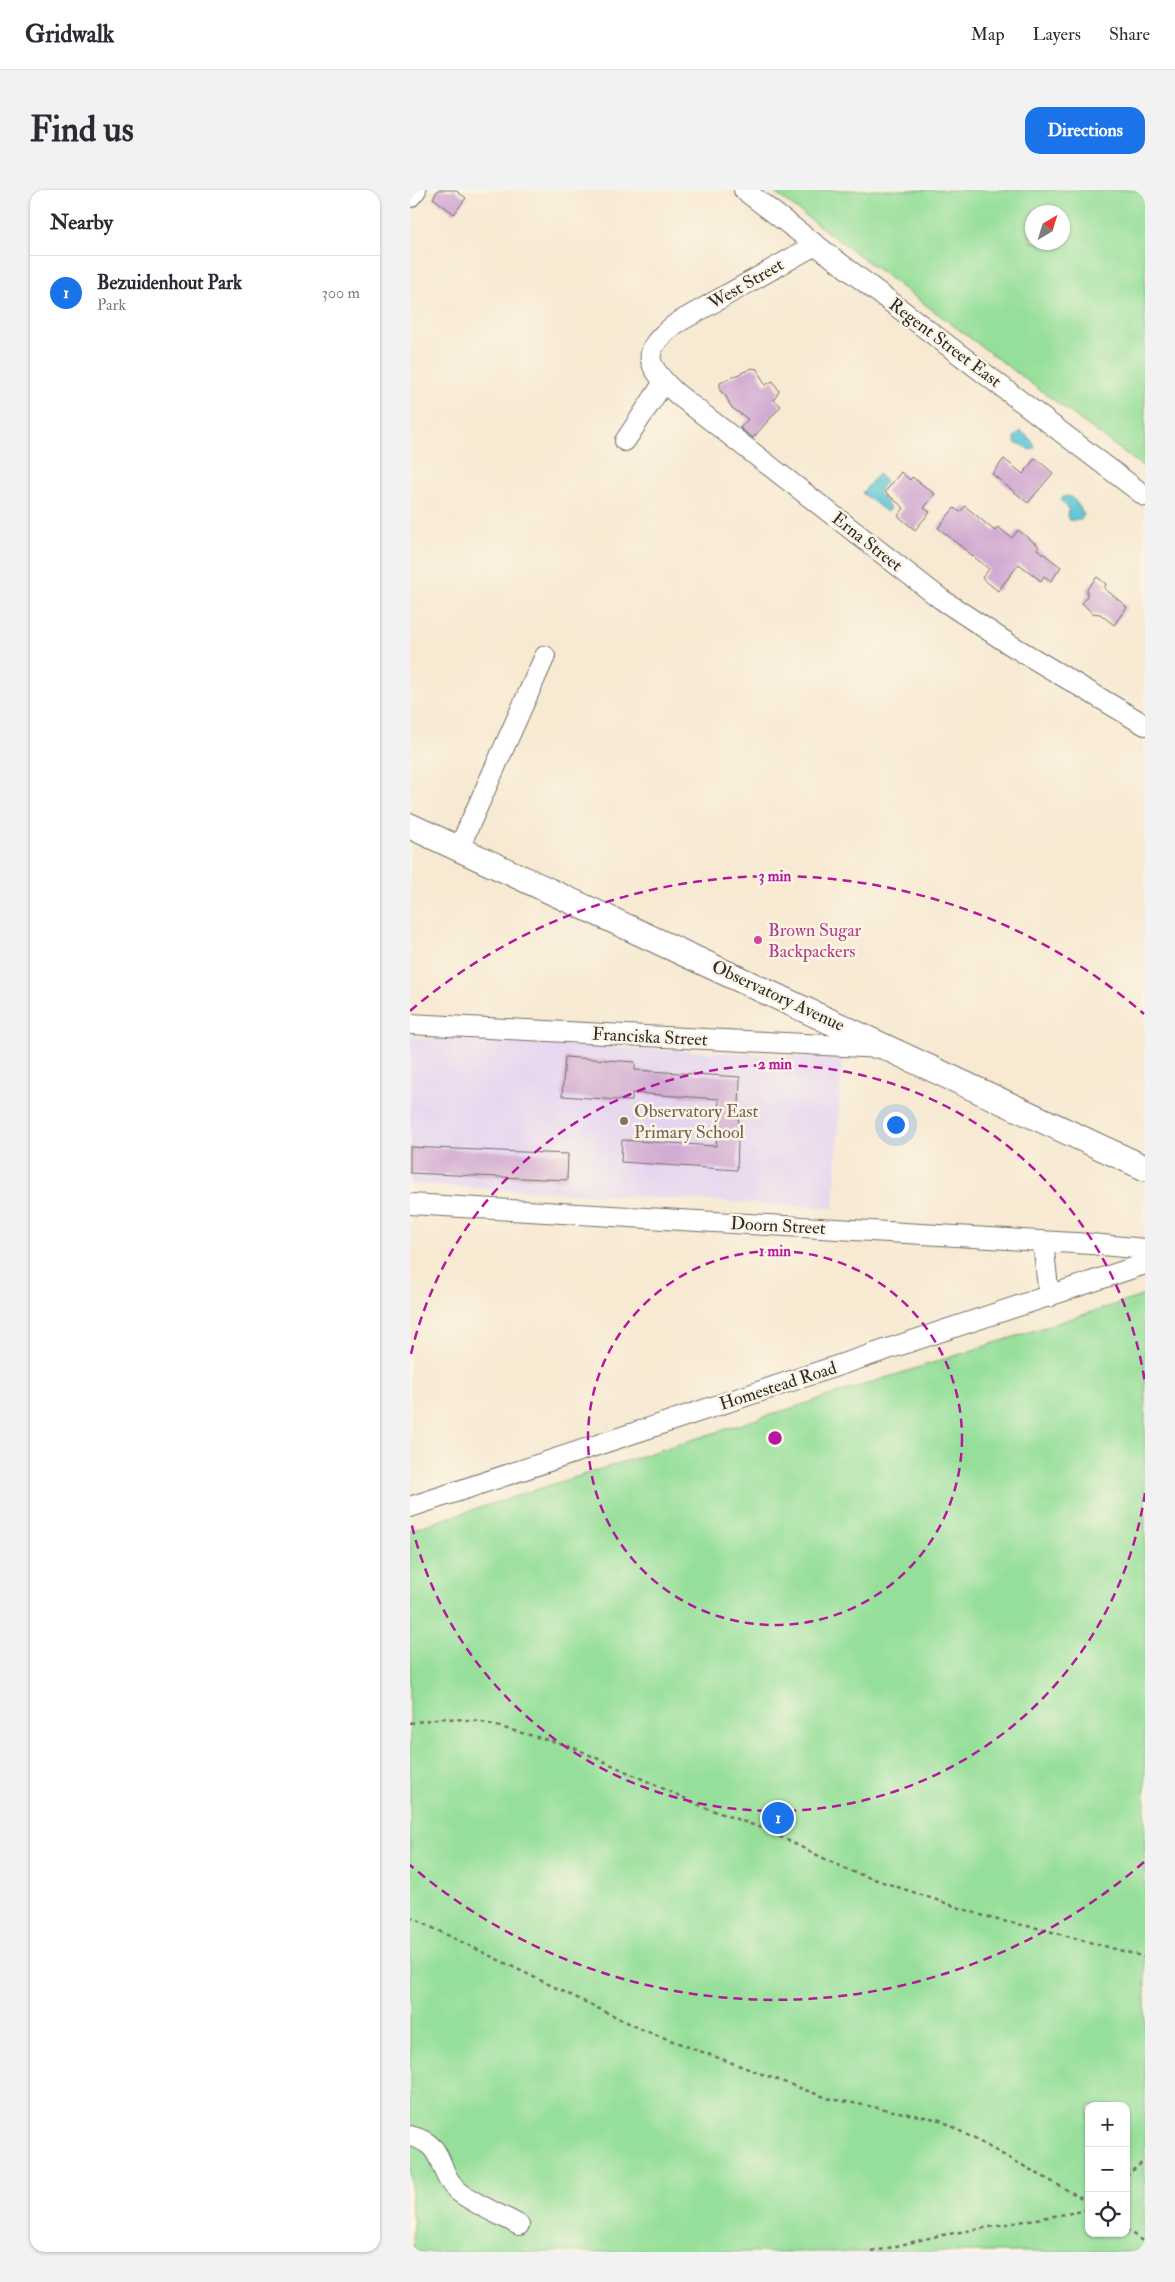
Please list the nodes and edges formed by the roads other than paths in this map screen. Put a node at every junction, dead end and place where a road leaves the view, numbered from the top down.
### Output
1 (416, 190) edge
2 (744, 190) edge
3 (410, 198) edge
4 (815, 245) junction
5 (677, 324) joint
6 (664, 382) junction
7 (625, 442) dead end
8 (1145, 496) edge
9 (545, 656) dead end
10 (1145, 726) edge
11 (410, 826) edge
12 (459, 848) junction
13 (410, 1024) edge
14 (890, 1048) junction
15 (1145, 1168) edge
16 (410, 1204) edge
17 (1043, 1242) junction
18 (1145, 1249) edge
19 (1145, 1264) edge
20 (1049, 1297) junction
21 (410, 1507) edge
22 (410, 2136) edge
23 (519, 2225) dead end

1 - 3 street
2 - 4 street, Regent Street East
4 - 5 street, West Street
4 - 8 street, Regent Street East
5 - 6 street, Erna Street
6 - 7 street
6 - 10 street, Erna Street
9 - 12 street
11 - 12 main road, Observatory Avenue
12 - 14 main road, Observatory Avenue
13 - 14 street, Franciska Street
14 - 15 main road, Observatory Avenue
16 - 17 street, Doorn Street
17 - 18 street, Doorn Street
17 - 20 street
19 - 20 street, Homestead Road
20 - 21 street, Homestead Road
22 - 23 street

